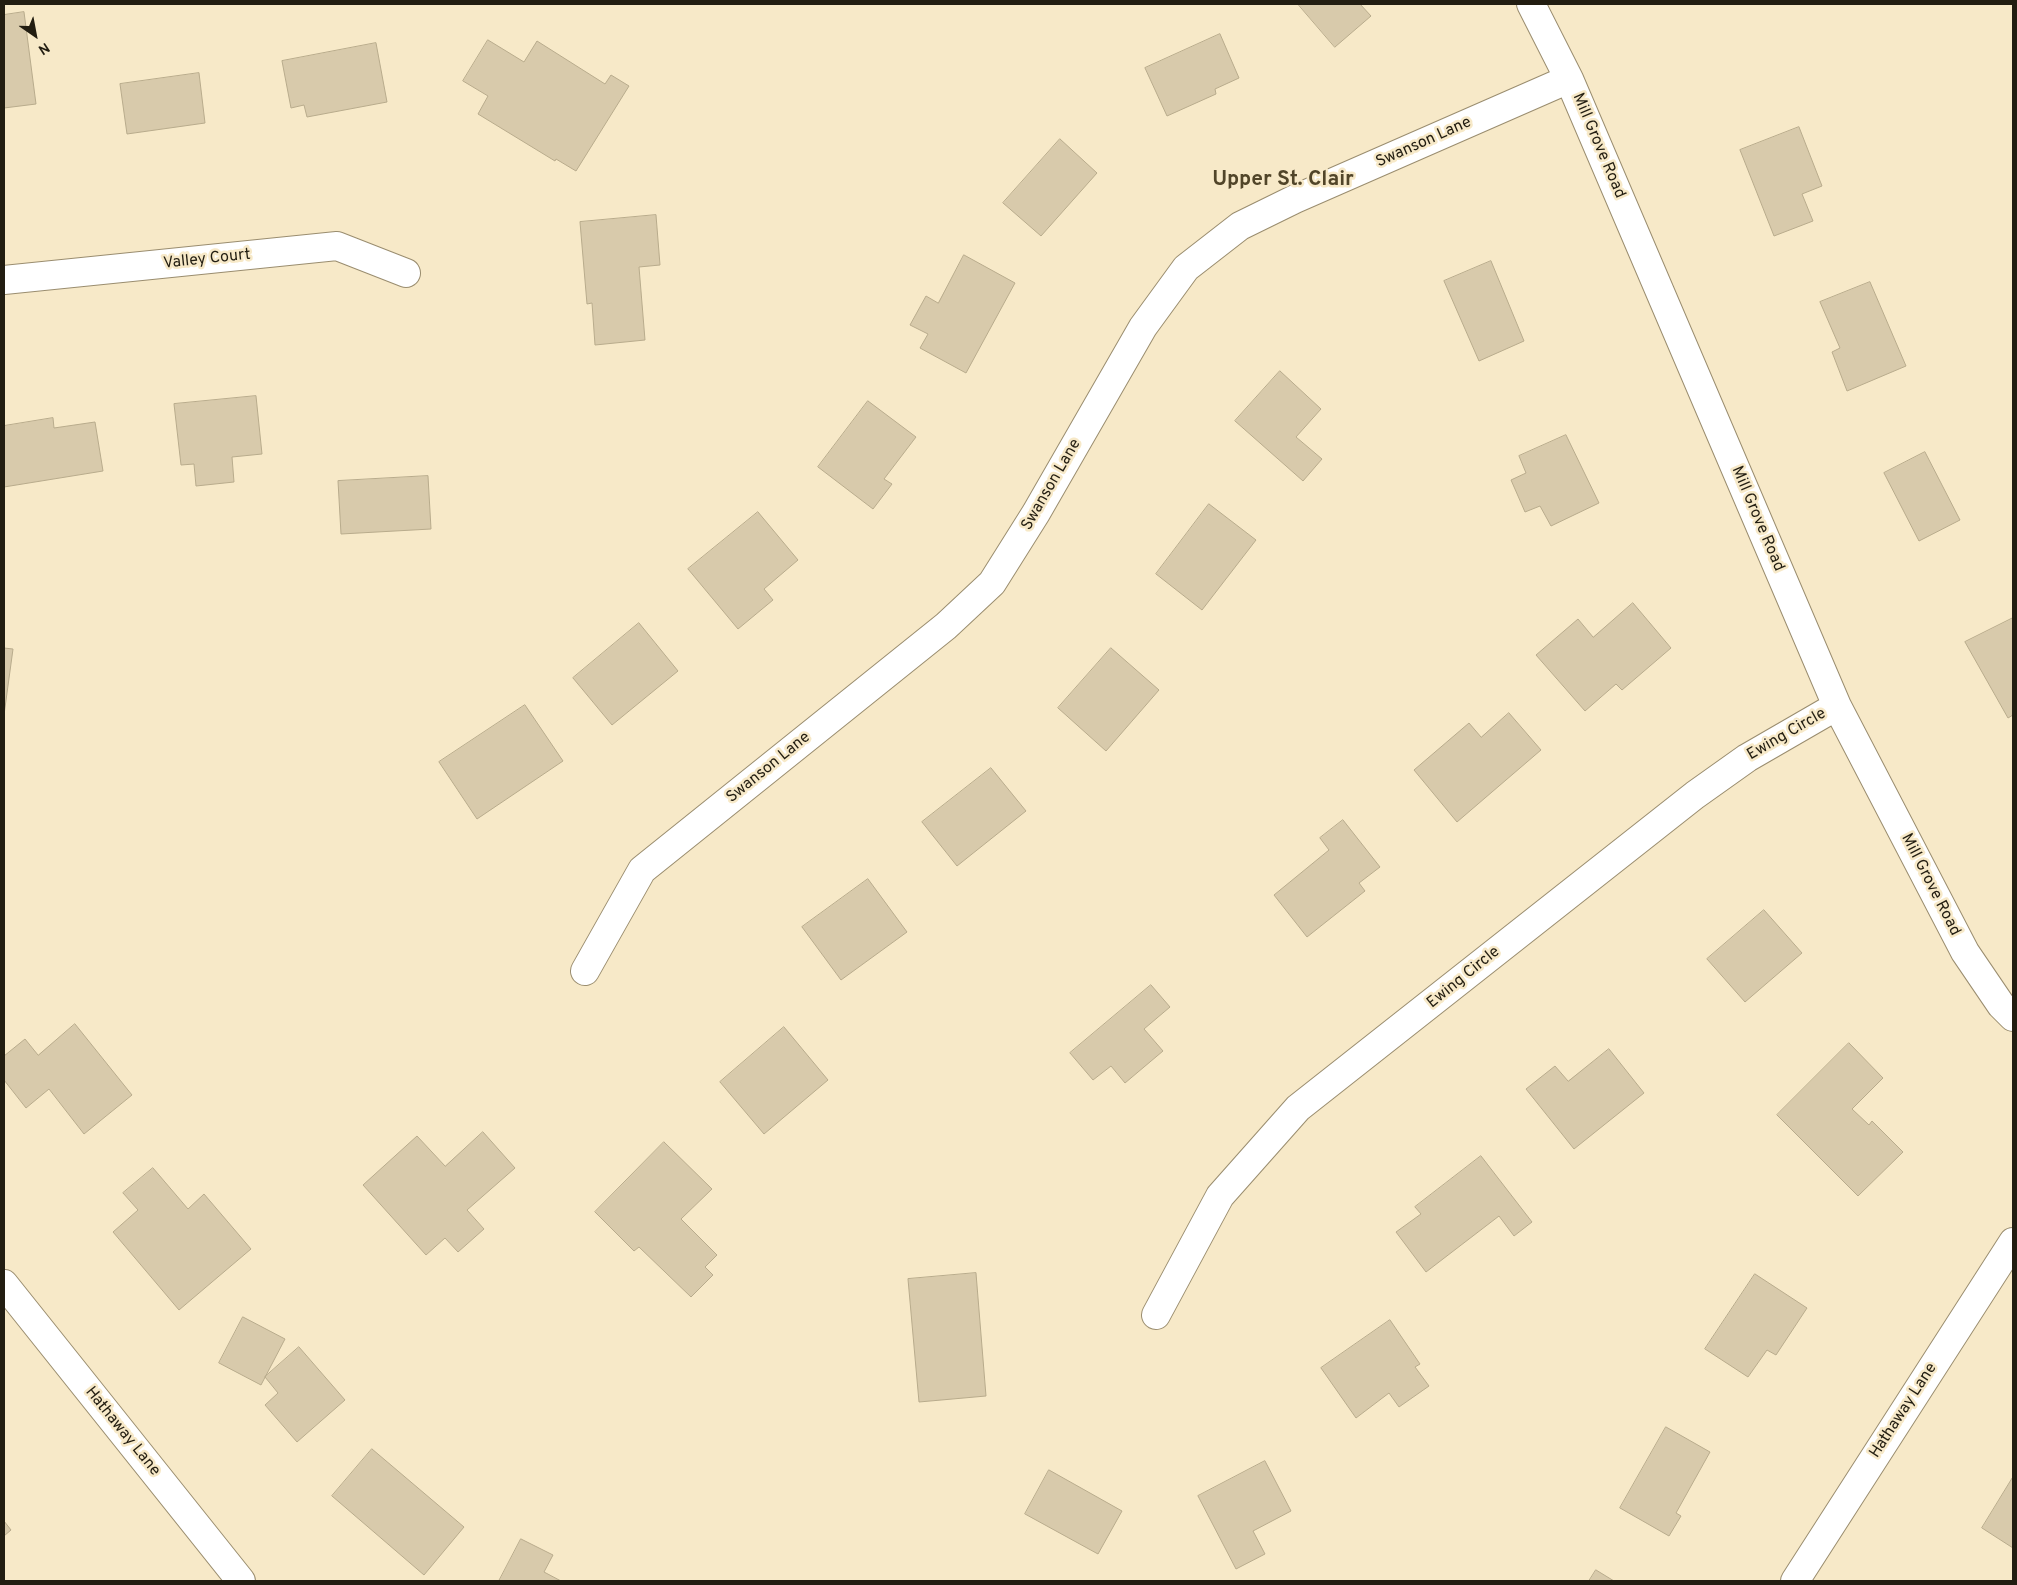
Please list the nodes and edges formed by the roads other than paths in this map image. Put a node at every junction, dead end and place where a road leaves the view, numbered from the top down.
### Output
1 (1531, 4) edge
2 (1569, 80) junction
3 (406, 273) dead end
4 (4, 280) edge
5 (1837, 706) junction
6 (585, 971) dead end
7 (2013, 1017) edge
8 (2013, 1242) edge
9 (4, 1284) edge
10 (1156, 1314) dead end
11 (241, 1581) edge
12 (1795, 1581) edge

1 - 2 street, Mill Grove Road
2 - 5 street, Mill Grove Road
2 - 6 street, Swanson Lane
3 - 4 street, Valley Court
5 - 7 street, Mill Grove Road
5 - 10 street, Ewing Circle
8 - 12 street, Hathaway Lane
9 - 11 street, Hathaway Lane

